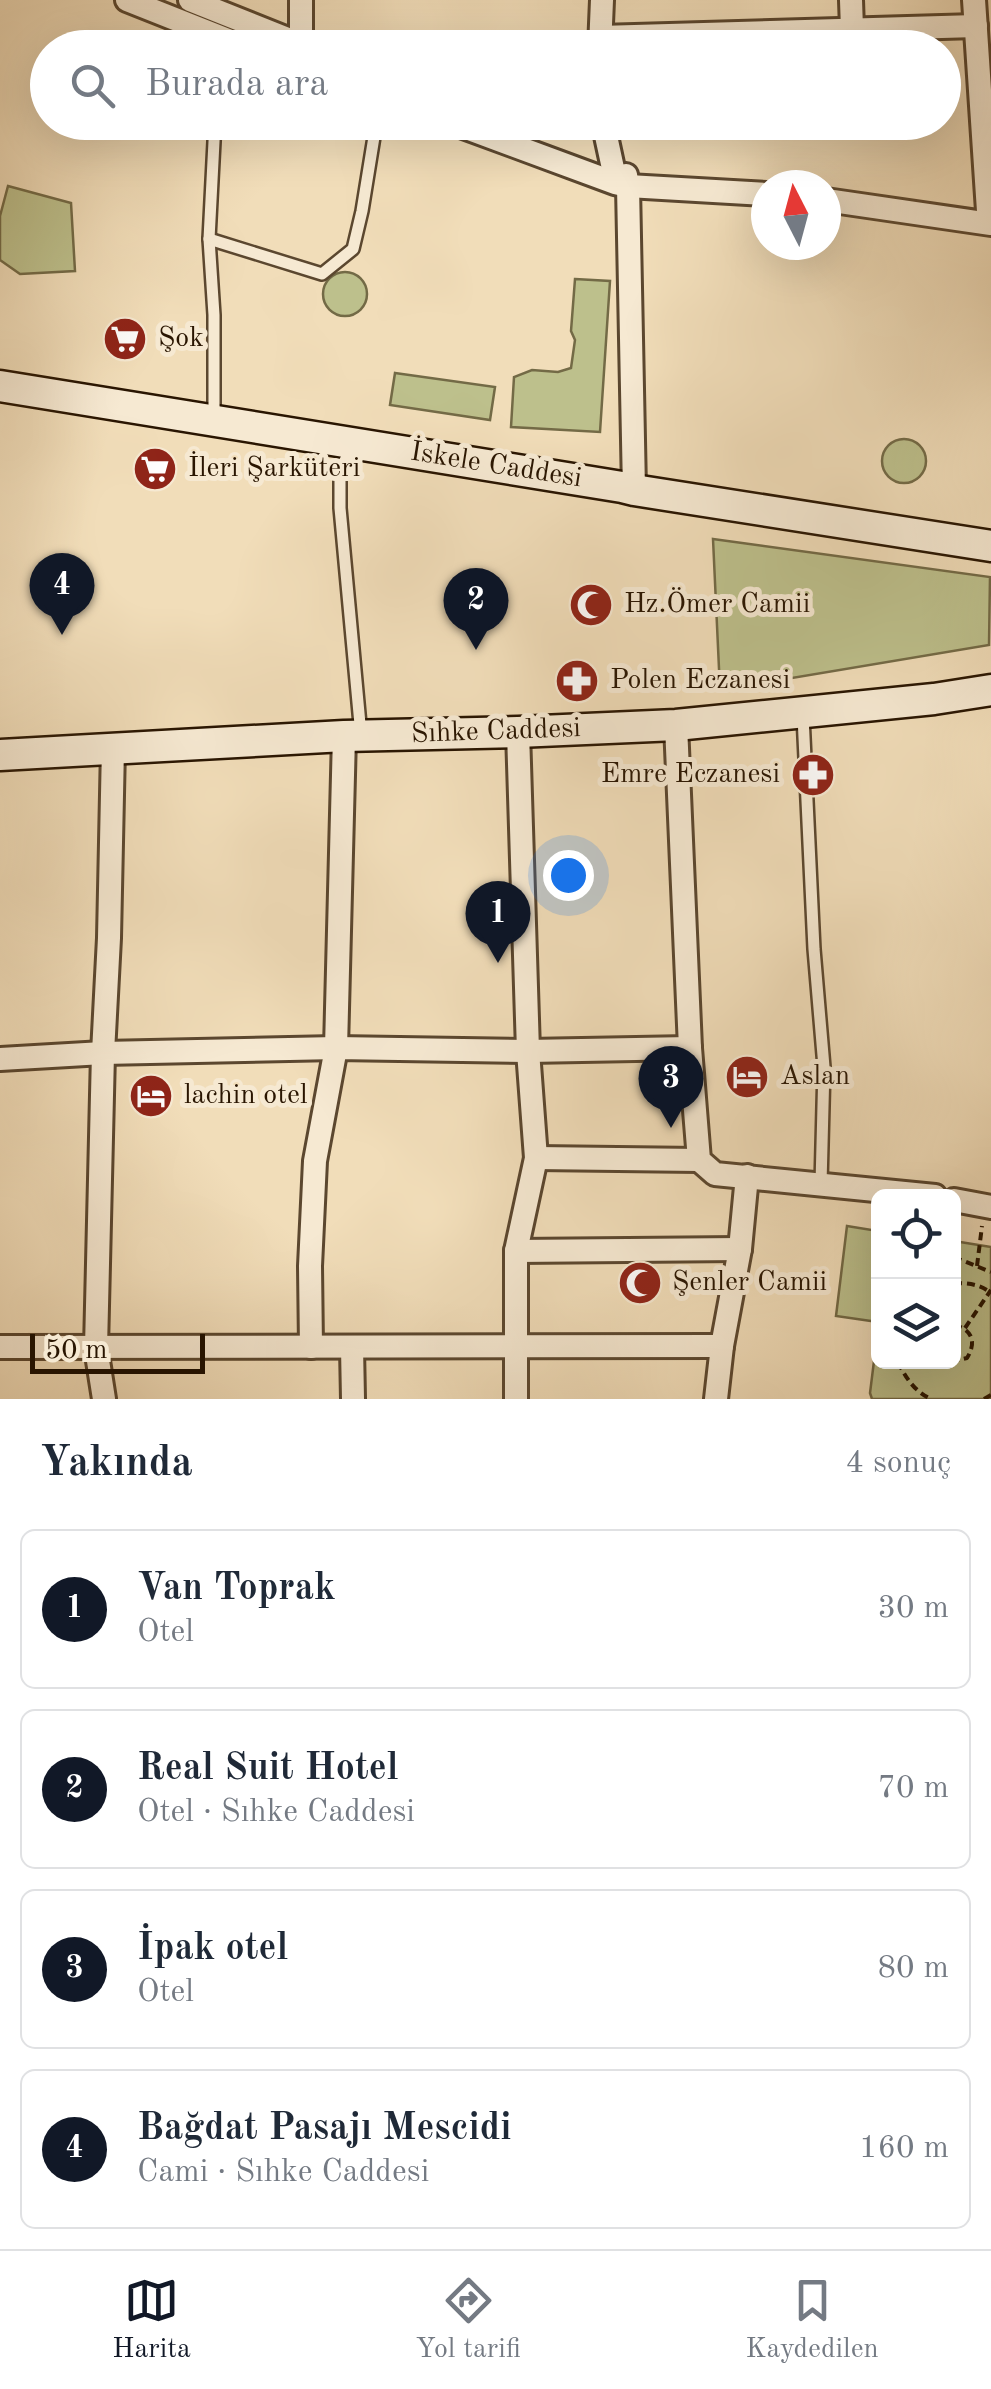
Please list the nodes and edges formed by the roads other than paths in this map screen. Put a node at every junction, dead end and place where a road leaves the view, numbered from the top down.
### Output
1 (127, 0) edge
2 (190, 0) edge
3 (301, 0) edge
4 (602, 0) edge
5 (851, 0) edge
6 (974, 0) edge
7 (976, 26) junction
8 (852, 29) junction
9 (193, 30) edge
10 (266, 30) edge
11 (304, 30) edge
12 (601, 30) edge
13 (833, 30) edge
14 (214, 140) edge
15 (374, 140) edge
16 (504, 140) edge
17 (528, 140) edge
18 (608, 140) edge
19 (622, 179) junction
20 (751, 184) edge
21 (841, 191) edge
22 (751, 192) edge
23 (841, 201) edge
24 (990, 216) edge
25 (209, 239) junction
26 (0, 386) edge
27 (214, 421) junction
28 (352, 443) junction
29 (628, 489) junction
30 (989, 549) edge
31 (986, 683) edge
32 (803, 711) junction
33 (676, 725) junction
34 (518, 732) junction
35 (352, 735) junction
36 (113, 747) junction
37 (0, 755) edge
38 (336, 1048) junction
39 (690, 1048) junction
40 (528, 1051) junction
41 (102, 1053) junction
42 (0, 1059) edge
43 (536, 1158) junction
44 (698, 1160) junction
45 (747, 1176) junction
46 (821, 1184) junction
47 (871, 1189) edge
48 (961, 1201) edge
49 (988, 1206) edge
50 (740, 1250) junction
51 (516, 1251) junction
52 (722, 1346) junction
53 (0, 1347) edge
54 (311, 1347) junction
55 (352, 1347) junction
56 (96, 1348) junction
57 (516, 1348) junction
58 (104, 1399) edge
59 (353, 1399) edge
60 (516, 1399) edge
61 (716, 1399) edge

1 - 9 street
2 - 10 street
3 - 11 street
4 - 12 street
5 - 8 street
6 - 7 street
7 - 8 street
7 - 24 street
8 - 13 street
14 - 25 lane
15 - 25 lane
16 - 19 street
17 - 19 street
18 - 19 street
19 - 20 street
19 - 22 street
19 - 29 street
21 - 24 street
23 - 24 street
25 - 27 lane
26 - 27 main road, İskele Caddesi
27 - 28 main road, İskele Caddesi
28 - 29 main road, İskele Caddesi
28 - 35 lane
29 - 30 main road, İskele Caddesi
31 - 32 main road, Sıhke Caddesi
32 - 33 main road, Sıhke Caddesi
32 - 46 lane
33 - 34 main road, Sıhke Caddesi
33 - 39 street
34 - 35 main road, Sıhke Caddesi
34 - 40 street
35 - 36 main road, Sıhke Caddesi
35 - 38 street
36 - 37 main road, Sıhke Caddesi
36 - 41 street
38 - 40 street
38 - 41 street
38 - 54 street
39 - 40 street
39 - 44 street
40 - 43 street
41 - 42 street
41 - 56 street
43 - 44 street
43 - 51 street
44 - 45 street
45 - 46 street
45 - 50 street
46 - 47 street
48 - 49 street
50 - 51 street
50 - 52 street
51 - 57 street
52 - 57 street
52 - 61 street
53 - 56 street
54 - 55 street
54 - 56 street
55 - 57 street
55 - 59 street
56 - 58 street
57 - 60 street

